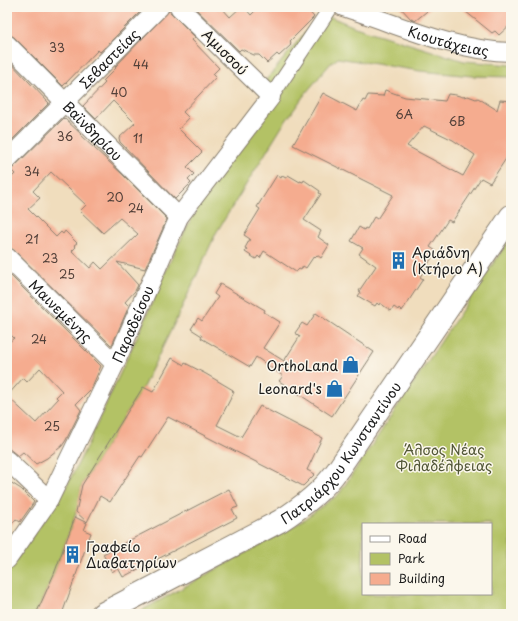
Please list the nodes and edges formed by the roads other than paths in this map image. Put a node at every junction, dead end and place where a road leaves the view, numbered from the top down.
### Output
1 (160, 7) edge
2 (179, 7) edge
3 (331, 7) edge
4 (343, 7) edge
5 (7, 44) edge
6 (511, 52) edge
7 (271, 97) junction
8 (64, 102) junction
9 (7, 160) edge
10 (511, 216) edge
11 (179, 217) junction
12 (7, 257) edge
13 (115, 364) junction
14 (7, 460) edge
15 (49, 500) junction
16 (7, 560) edge
17 (102, 614) edge

1 - 8 street, Σεβαστείας
2 - 7 street, Αμισσού
3 - 7 street
4 - 6 street, Κιουτάχειας
5 - 8 street, Βαϊνδηρίου
7 - 11 street, Παραδείσου
8 - 9 street, Σεβαστείας
8 - 11 street, Βαϊνδηρίου
10 - 17 main road, Πατριάρχου Κωνσταντίνου
11 - 13 street, Παραδείσου
12 - 13 street, Μαινεμένης
13 - 15 street, Παραδείσου
14 - 15 street
15 - 16 street, Παραδείσου

